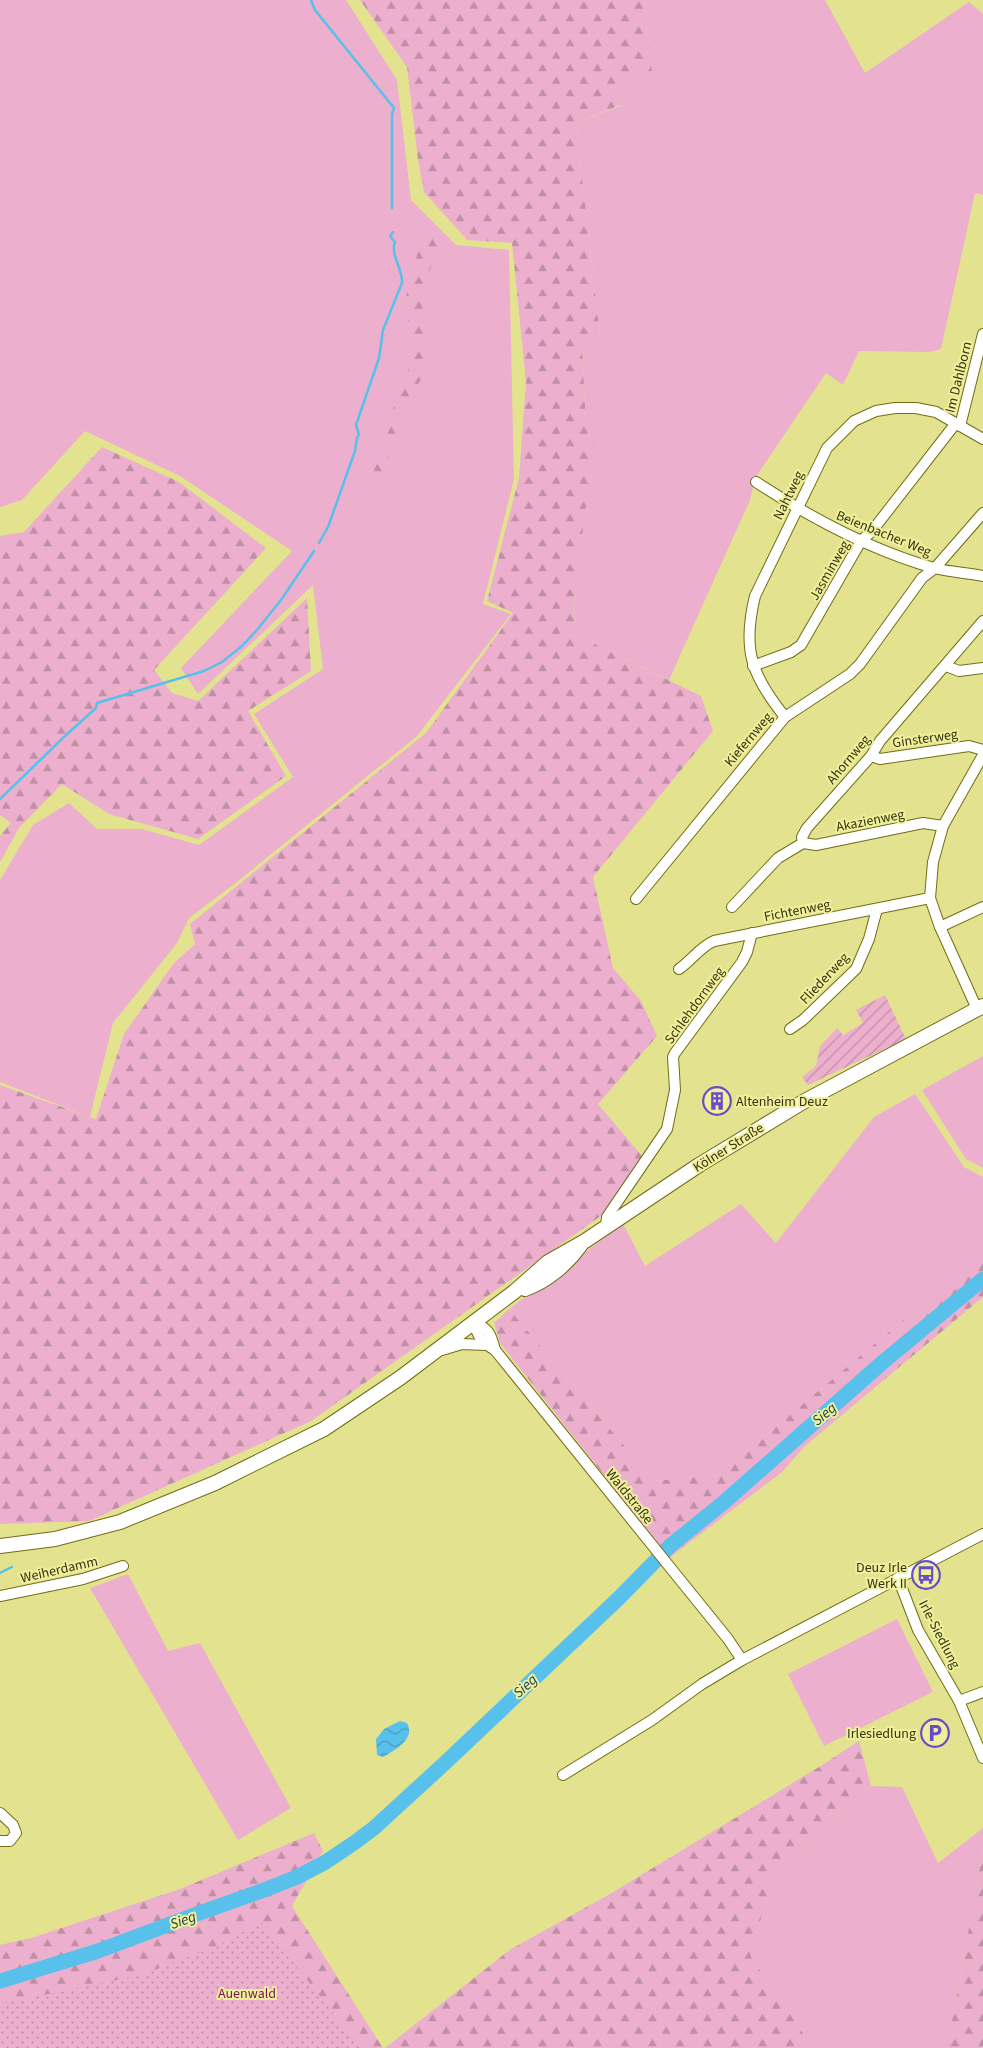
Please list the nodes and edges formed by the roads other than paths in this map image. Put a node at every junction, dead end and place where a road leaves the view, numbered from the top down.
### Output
1 (983, 334) edge
2 (958, 425) junction
3 (983, 439) edge
4 (756, 482) dead end
5 (796, 508) junction
6 (983, 513) edge
7 (861, 541) junction
8 (935, 568) junction
9 (983, 576) edge
10 (983, 621) edge
11 (753, 666) junction
12 (946, 666) junction
13 (983, 668) edge
14 (785, 717) junction
15 (983, 750) edge
16 (983, 755) edge
17 (871, 756) junction
18 (943, 826) junction
19 (803, 843) junction
20 (930, 898) junction
21 (636, 899) dead end
22 (732, 907) dead end
23 (983, 907) edge
24 (877, 909) junction
25 (940, 927) junction
26 (752, 933) junction
27 (679, 968) dead end
28 (980, 1008) edge
29 (790, 1029) dead end
30 (606, 1227) junction
31 (474, 1322) junction
32 (491, 1348) junction
33 (431, 1354) junction
34 (983, 1534) edge
35 (0, 1546) edge
36 (123, 1566) dead end
37 (898, 1578) junction
38 (0, 1596) edge
39 (742, 1660) junction
40 (983, 1692) edge
41 (960, 1701) junction
42 (983, 1758) edge
43 (563, 1775) dead end
44 (0, 1813) edge
45 (0, 1841) edge

1 - 2 street, Im Dahlborn
2 - 3 street, Nahtweg
2 - 5 street, Nahtweg
2 - 7 street, Jasminweg
4 - 5 street, Beienbacher Weg
5 - 7 street, Beienbacher Weg
5 - 11 street, Nahtweg
6 - 8 street, Kiefernweg
7 - 8 street, Beienbacher Weg
7 - 11 street, Jasminweg
8 - 9 street, Beienbacher Weg
8 - 14 street, Kiefernweg
10 - 12 street, Ahornweg
11 - 14 street, Nahtweg
12 - 13 street
12 - 17 street, Ahornweg
14 - 21 street, Kiefernweg
15 - 17 street, Ginsterweg
16 - 18 street
17 - 19 street, Ahornweg
18 - 19 street, Akazienweg
18 - 20 street
19 - 22 street
20 - 24 street, Fichtenweg
20 - 25 street
23 - 25 street
24 - 26 street, Fichtenweg
24 - 29 street, Fliederweg
25 - 28 street
26 - 27 street, Fichtenweg
26 - 30 street, Schlehdornweg
28 - 30 main road, Kölner Straße
30 - 31 main road, Kölner Straße
31 - 32 street, Waldstraße
31 - 33 main road, Kölner Straße
32 - 33 street
32 - 39 street, Waldstraße
33 - 35 main road, Kölner Straße
34 - 37 street
36 - 38 street, Weiherdamm
37 - 39 street
37 - 41 street, Irle-Siedlung
39 - 43 street
40 - 41 street
41 - 42 street, Irle-Siedlung
44 - 45 street

